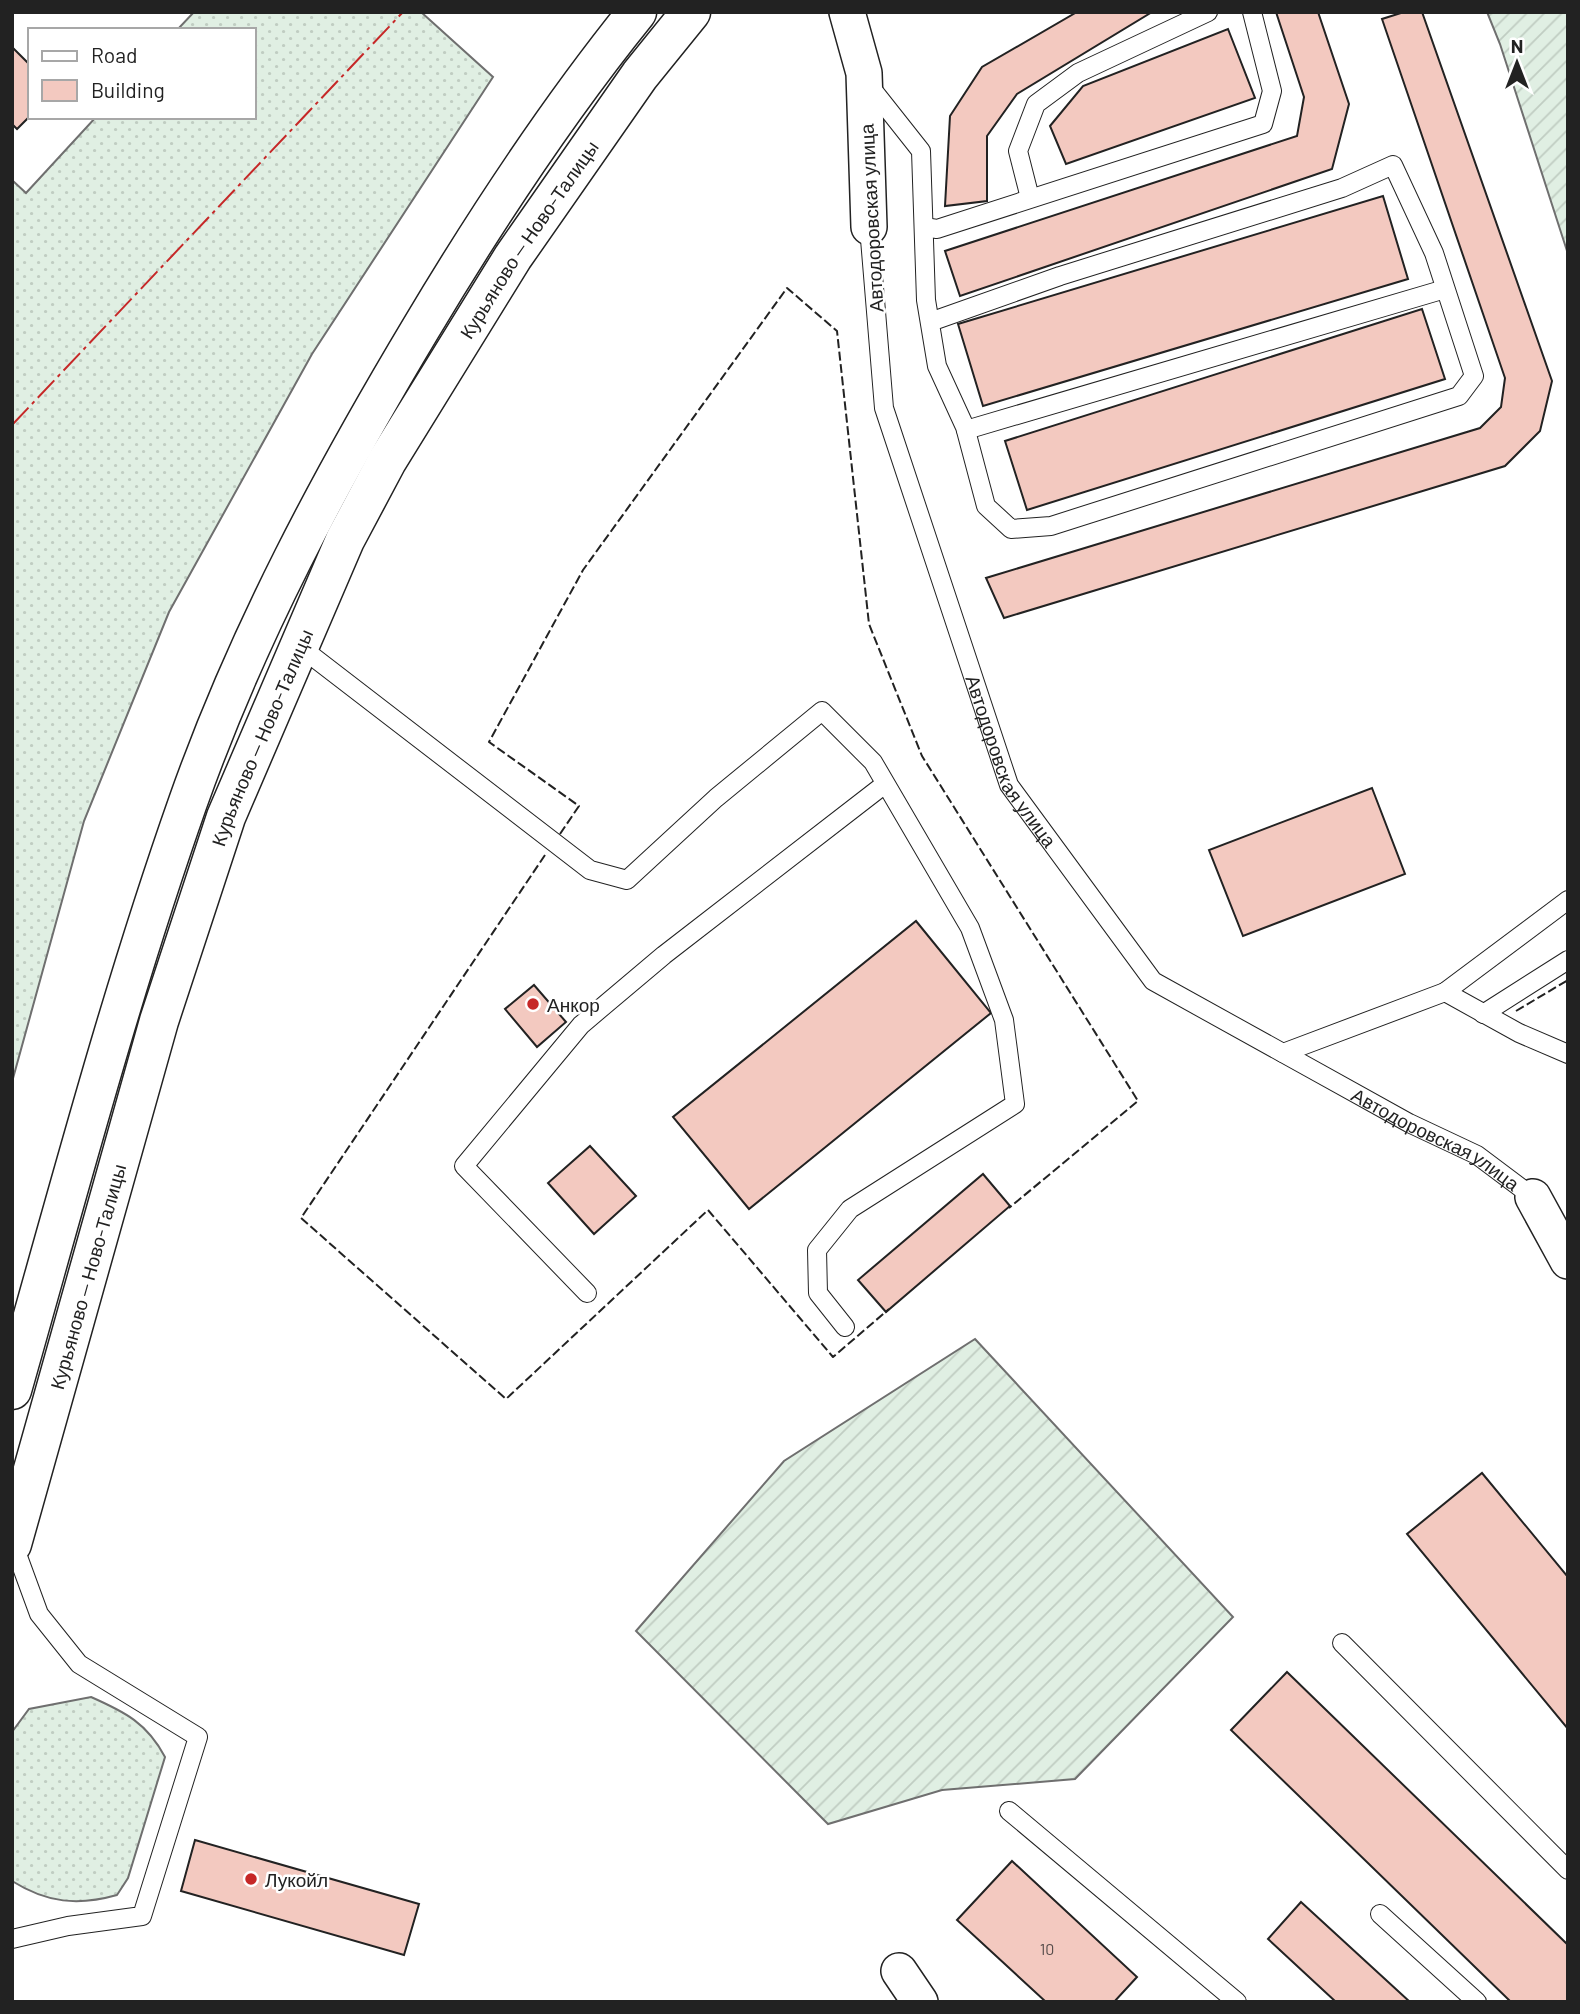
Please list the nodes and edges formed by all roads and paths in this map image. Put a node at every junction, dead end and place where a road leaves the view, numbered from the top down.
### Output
1 (637, 12) edge
2 (691, 12) edge
3 (848, 12) edge
4 (1208, 12) edge
5 (1252, 12) edge
6 (864, 78) junction
7 (1030, 198) junction
8 (869, 227) joint
9 (924, 227) junction
10 (1445, 289) junction
11 (930, 322) junction
12 (966, 430) junction
13 (299, 646) junction
14 (885, 783) junction
15 (1568, 900) edge
16 (1568, 960) edge
17 (1444, 992) junction
18 (1483, 1014) junction
19 (1283, 1053) junction
20 (1568, 1054) edge
21 (1533, 1197) joint
22 (1567, 1257) edge
23 (587, 1293) dead end
24 (845, 1327) dead end
25 (12, 1390) edge
26 (12, 1543) edge
27 (1342, 1643) dead end
28 (1009, 1811) dead end
29 (1567, 1872) edge
30 (1380, 1914) dead end
31 (12, 1939) edge
32 (900, 1971) dead end
33 (920, 2002) edge
34 (1237, 2002) edge
35 (1477, 2002) edge

1 - 25 main road, Курьяново — Ново-Талицы
2 - 13 main road, Курьяново — Ново-Талицы
3 - 6 street, Автодоровская улица
4 - 7 lane
5 - 7 lane
6 - 8 street, Автодоровская улица
6 - 9 lane
7 - 9 lane
8 - 19 lane, Автодоровская улица
9 - 11 lane
10 - 11 lane
10 - 12 lane
10 - 12 lane
11 - 12 lane
13 - 14 lane
13 - 26 main road, Курьяново — Ново-Талицы
14 - 23 lane
14 - 24 lane
15 - 17 lane
16 - 18 lane
17 - 18 lane
17 - 19 lane
18 - 20 lane
19 - 21 lane, Автодоровская улица
21 - 22 street, Автодоровская улица
26 - 31 lane
27 - 29 lane
28 - 34 lane
30 - 35 lane
32 - 33 street

